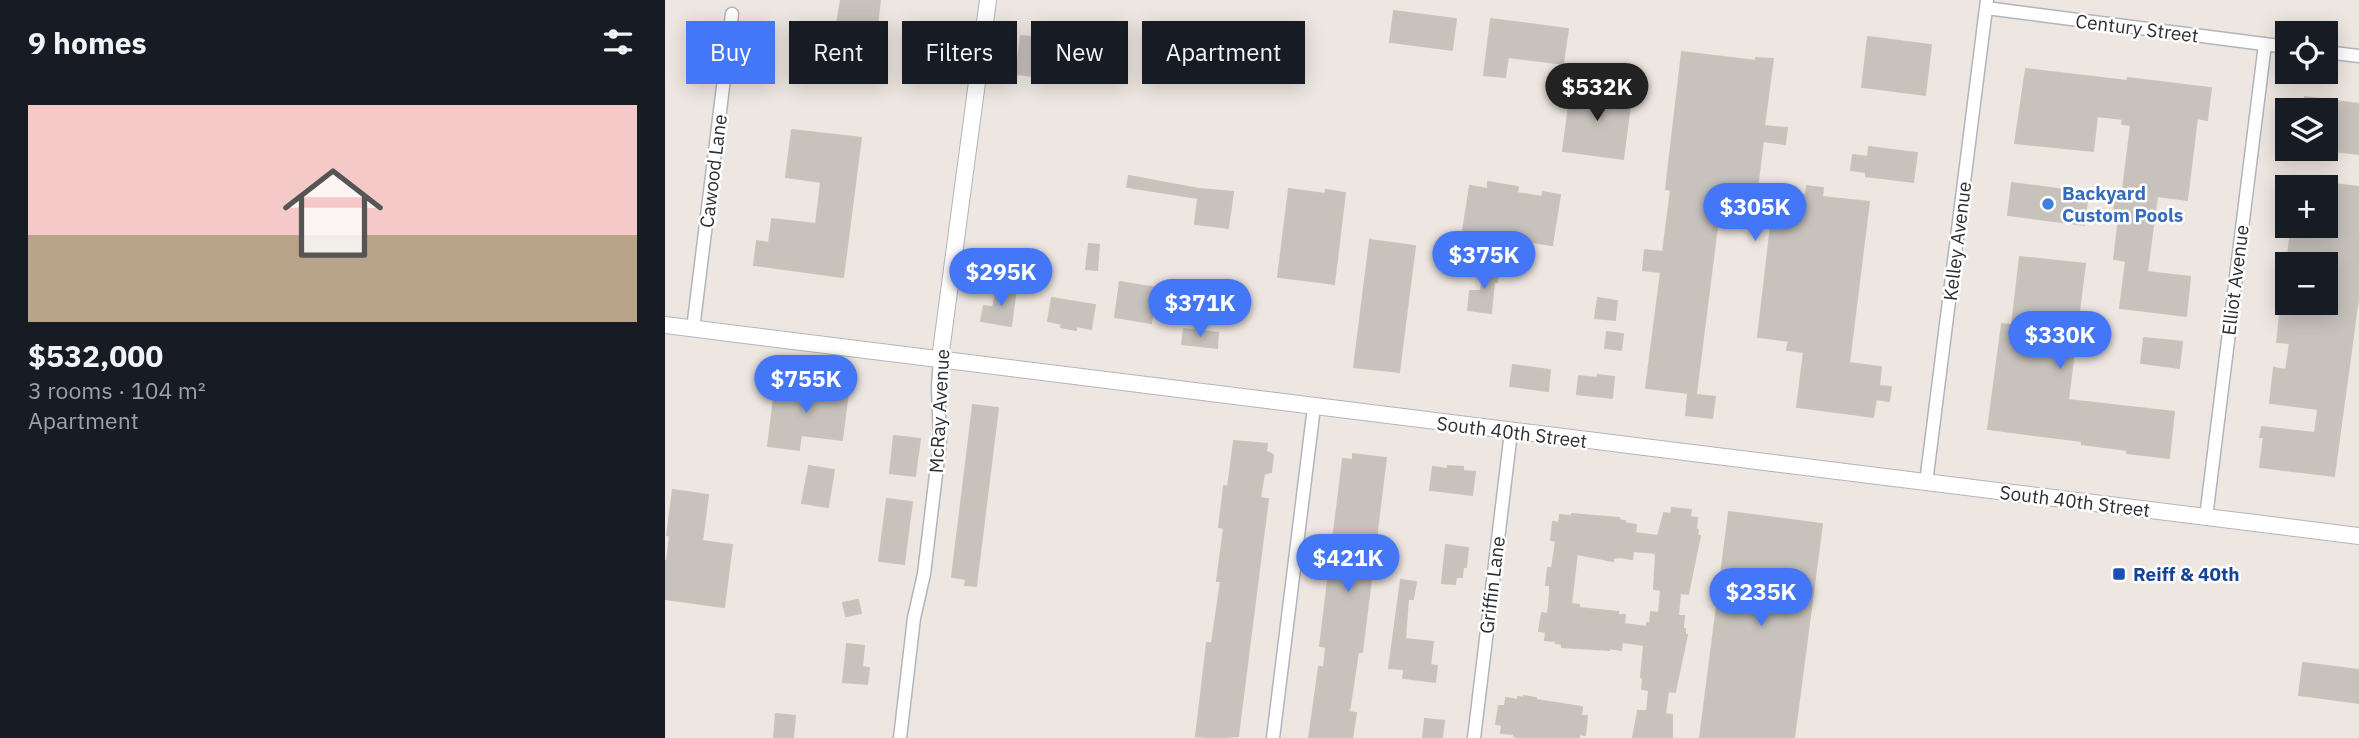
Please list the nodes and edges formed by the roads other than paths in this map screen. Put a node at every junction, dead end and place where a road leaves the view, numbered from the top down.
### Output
1 (988, 0) edge
2 (1987, 4) edge
3 (732, 14) dead end
4 (2265, 44) junction
5 (2275, 45) edge
6 (2338, 54) edge
7 (2359, 57) edge
8 (665, 325) edge
9 (693, 328) junction
10 (940, 359) junction
11 (1314, 407) junction
12 (1511, 432) junction
13 (1926, 483) junction
14 (2206, 517) junction
15 (2359, 536) edge
16 (900, 738) edge
17 (1273, 738) edge
18 (1473, 738) edge

1 - 10 street, McRay Avenue
2 - 4 street, Century Street
2 - 13 street, Kelley Avenue
3 - 9 street, Cawood Lane
4 - 5 street, Century Street
4 - 14 street, Elliot Avenue
6 - 7 street
8 - 9 street, South 40th Street
9 - 10 street, South 40th Street
10 - 11 street, South 40th Street
10 - 16 street, McRay Avenue
11 - 12 street, South 40th Street
11 - 17 street
12 - 13 street, South 40th Street
12 - 18 street, Griffin Lane
13 - 14 street, South 40th Street
14 - 15 street, South 40th Street

